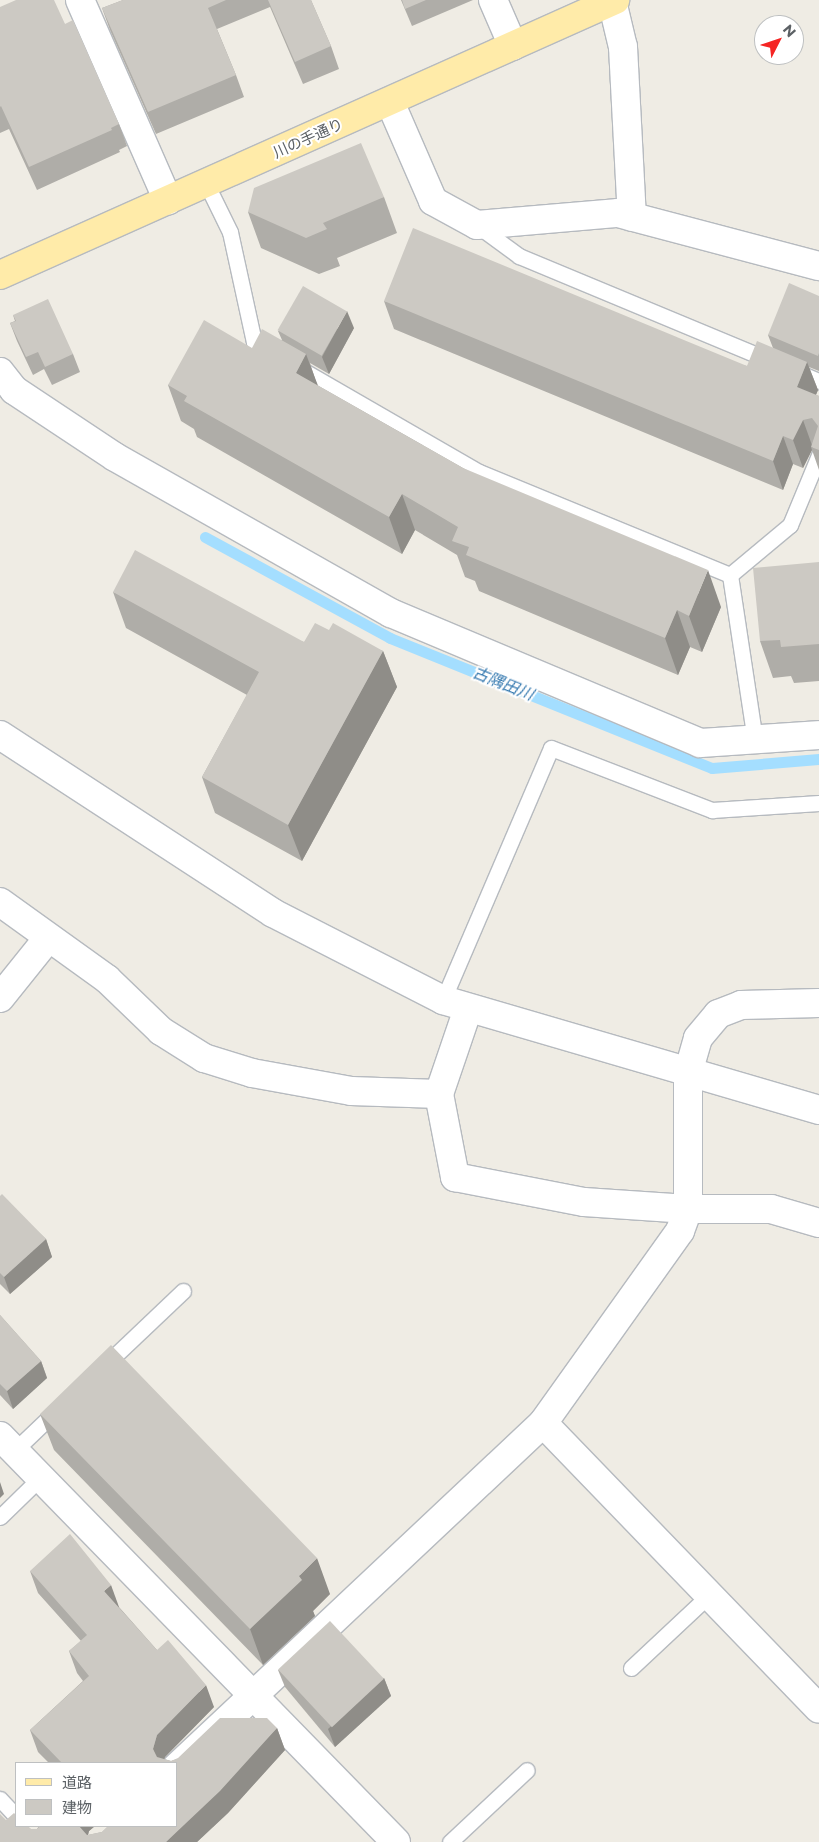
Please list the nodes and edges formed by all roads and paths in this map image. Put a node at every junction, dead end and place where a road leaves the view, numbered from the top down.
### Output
1 (80, 0) edge
2 (493, 0) edge
3 (614, 1) edge
4 (513, 46) junction
5 (390, 102) junction
6 (206, 183) junction
7 (168, 200) junction
8 (632, 216) junction
9 (477, 225) junction
10 (819, 266) edge
11 (0, 275) edge
12 (2, 379) edge
13 (819, 381) edge
14 (819, 455) edge
15 (730, 575) junction
16 (0, 735) edge
17 (819, 735) edge
18 (756, 741) junction
19 (819, 803) edge
20 (0, 902) edge
21 (48, 938) junction
22 (0, 998) edge
23 (443, 1000) junction
24 (819, 1003) edge
25 (468, 1009) junction
26 (688, 1073) junction
27 (439, 1094) junction
28 (819, 1110) edge
29 (688, 1209) junction
30 (819, 1223) edge
31 (183, 1291) dead end
32 (92, 1378) edge
33 (70, 1398) edge
34 (543, 1423) junction
35 (7, 1443) edge
36 (40, 1478) junction
37 (0, 1516) edge
38 (708, 1596) junction
39 (631, 1668) dead end
40 (251, 1695) junction
41 (819, 1709) edge
42 (178, 1766) edge
43 (527, 1770) dead end
44 (0, 1799) edge
45 (15, 1815) edge
46 (396, 1842) edge
47 (450, 1842) edge

1 - 7 street
2 - 4 street
3 - 4 main road, 川の手通り
3 - 8 street
4 - 5 main road, 川の手通り
5 - 6 main road, 川の手通り
5 - 9 street
6 - 7 main road, 川の手通り
6 - 15 lane
7 - 11 main road, 川の手通り
8 - 9 street
8 - 10 street
9 - 13 lane
12 - 18 street
14 - 15 lane
15 - 18 lane
16 - 23 street
17 - 18 street
19 - 23 lane
20 - 21 street
21 - 22 street
21 - 27 street
23 - 25 street
24 - 26 street
25 - 26 street
25 - 27 street
26 - 28 street
26 - 29 street
27 - 29 street
29 - 30 street
29 - 34 street
31 - 32 lane
33 - 35 lane
34 - 38 street
34 - 40 street
35 - 36 street
36 - 37 lane
36 - 40 street
38 - 39 lane
38 - 41 street
40 - 42 street
40 - 46 street
43 - 47 lane
44 - 45 lane

